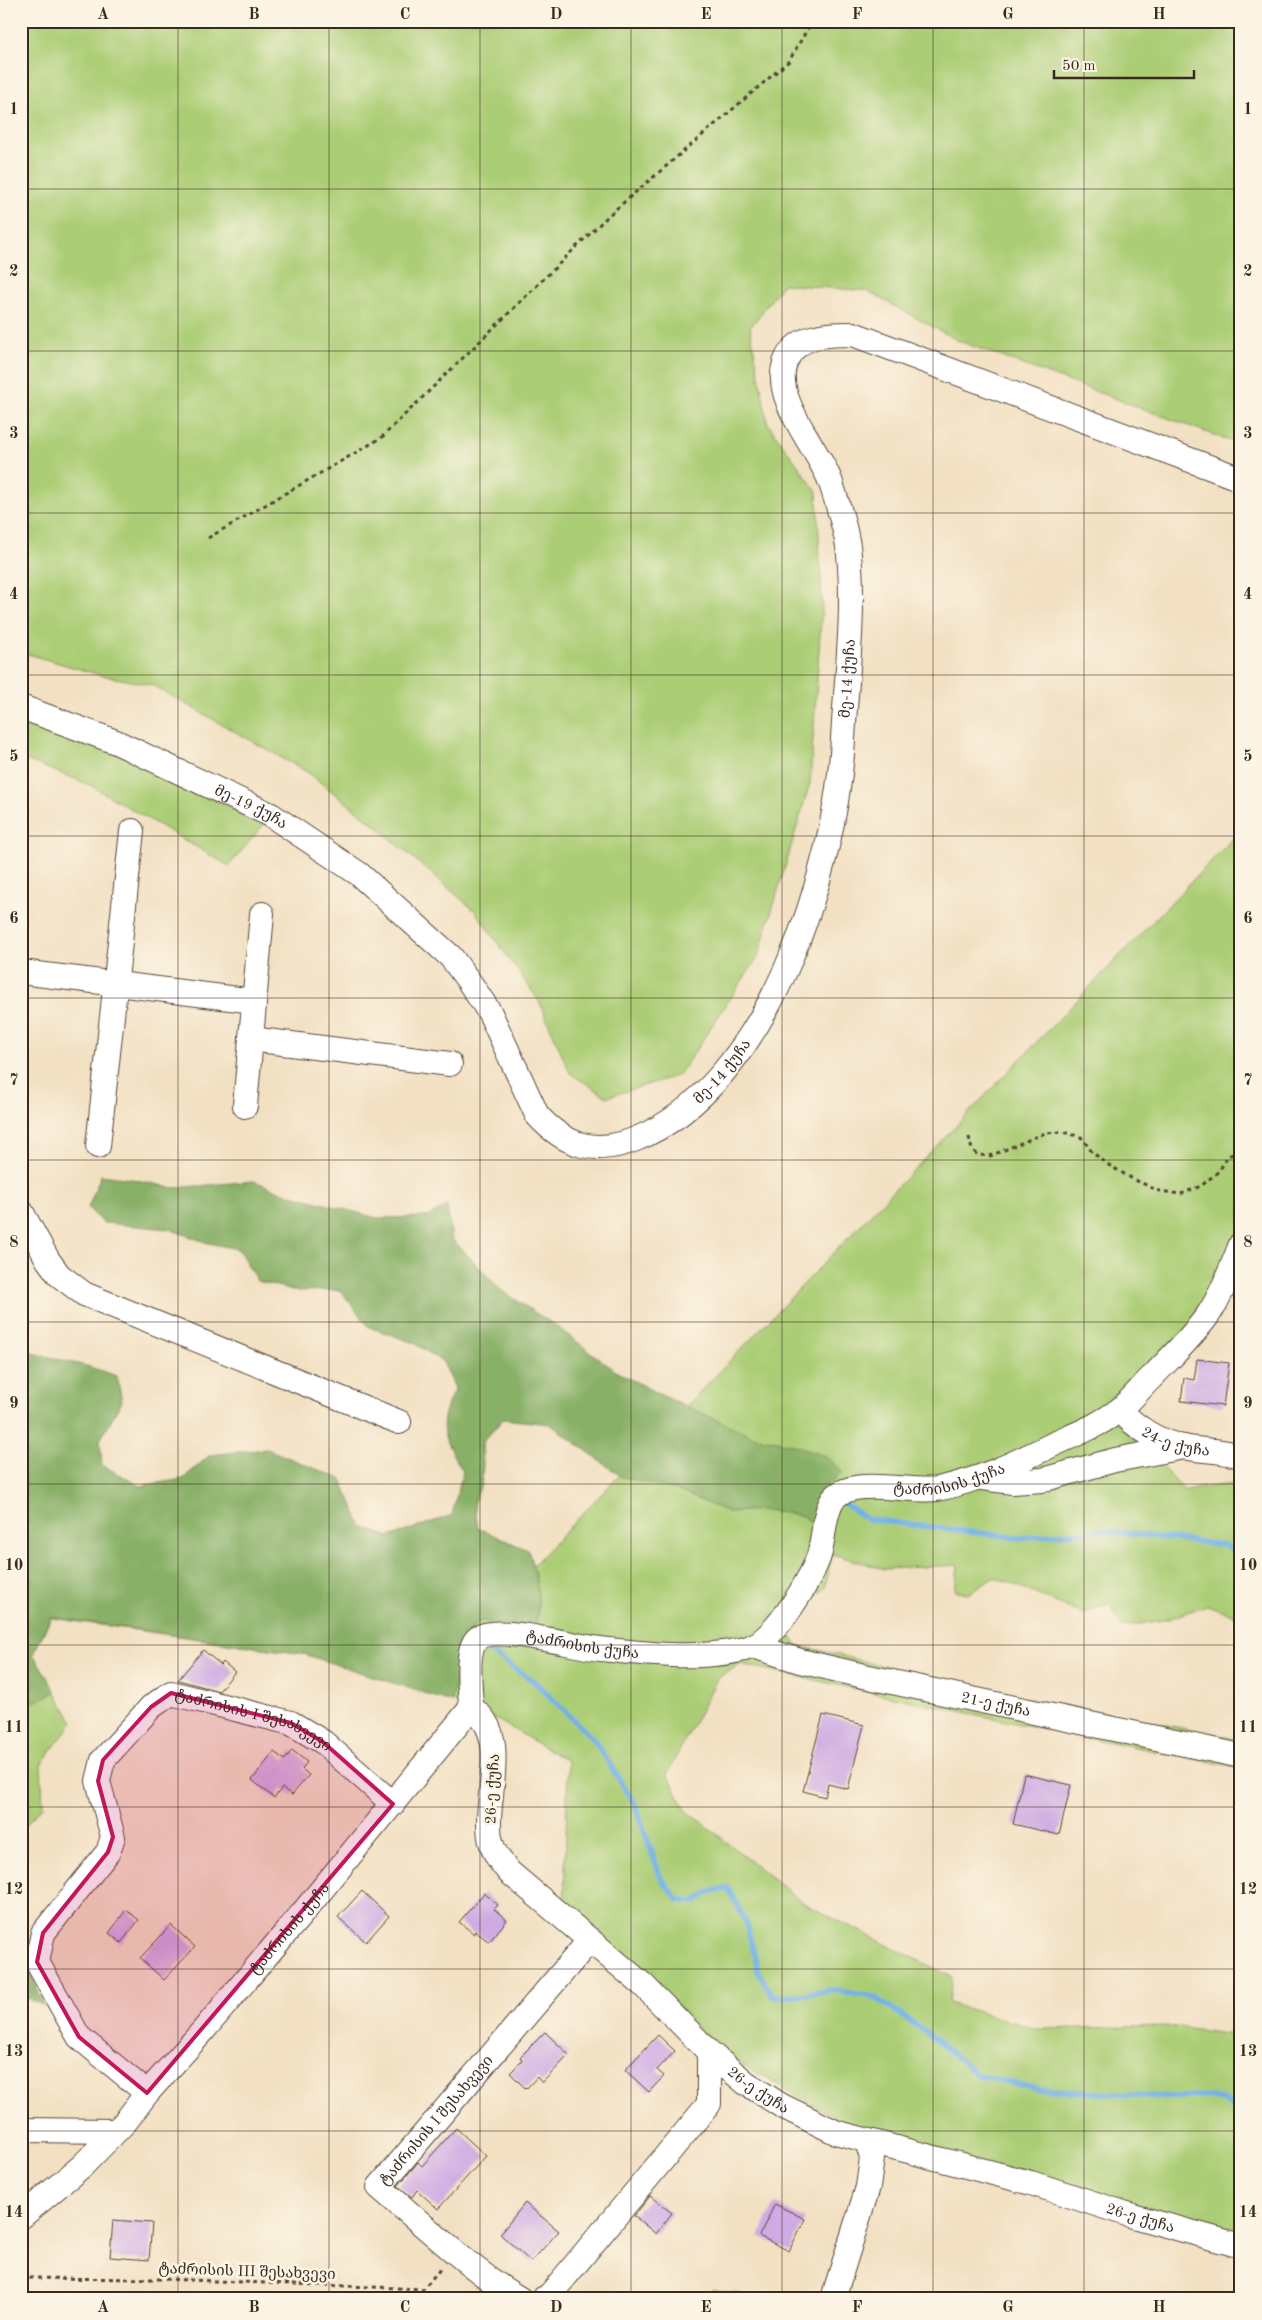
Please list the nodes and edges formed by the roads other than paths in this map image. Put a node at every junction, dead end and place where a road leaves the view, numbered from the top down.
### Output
1 (1241, 479) edge
2 (21, 707) edge
3 (132, 831) dead end
4 (262, 914) dead end
5 (451, 957) joint
6 (21, 972) edge
7 (115, 984) junction
8 (254, 1001) junction
9 (251, 1039) junction
10 (450, 1064) dead end
11 (245, 1106) dead end
12 (98, 1146) dead end
13 (21, 1211) edge
14 (1241, 1244) edge
15 (1120, 1410) junction
16 (399, 1422) dead end
17 (1184, 1448) junction
18 (1241, 1456) edge
19 (975, 1477) junction
20 (753, 1646) junction
21 (471, 1708) junction
22 (1241, 1756) edge
23 (393, 1804) junction
24 (590, 1940) junction
25 (709, 2052) junction
26 (147, 2093) junction
27 (21, 2130) edge
28 (116, 2131) junction
29 (867, 2141) junction
30 (21, 2217) edge
31 (1241, 2246) edge
32 (835, 2292) dead end
33 (520, 2299) edge
34 (543, 2299) edge

1 - 5 street, მე-14 ქუჩა
2 - 5 street, მე-19 ქუჩა
3 - 7 street
4 - 8 street
6 - 7 street
7 - 8 street
7 - 12 street
8 - 9 street
9 - 10 street
9 - 11 street
13 - 16 street
14 - 15 street, ტაძრისის ქუჩა
15 - 17 street, 24-ე ქუჩა
15 - 19 street, ტაძრისის ქუჩა
17 - 18 street, 24-ე ქუჩა
17 - 19 street
19 - 20 street, ტაძრისის ქუჩა
20 - 21 street, ტაძრისის ქუჩა
20 - 22 street, 21-ე ქუჩა
21 - 23 street, ტაძრისის ქუჩა
21 - 24 street, 26-ე ქუჩა
23 - 26 street, ტაძრისის ქუჩა
23 - 26 street, ტაძრისის I შესახვევი
24 - 25 street, 26-ე ქუჩა
24 - 33 street, ტაძრისის I შესახვევი
25 - 29 street, 26-ე ქუჩა
25 - 34 street
26 - 28 street, ტაძრისის ქუჩა
27 - 28 street
28 - 30 street, ტაძრისის ქუჩა
29 - 31 street, 26-ე ქუჩა
29 - 32 street

